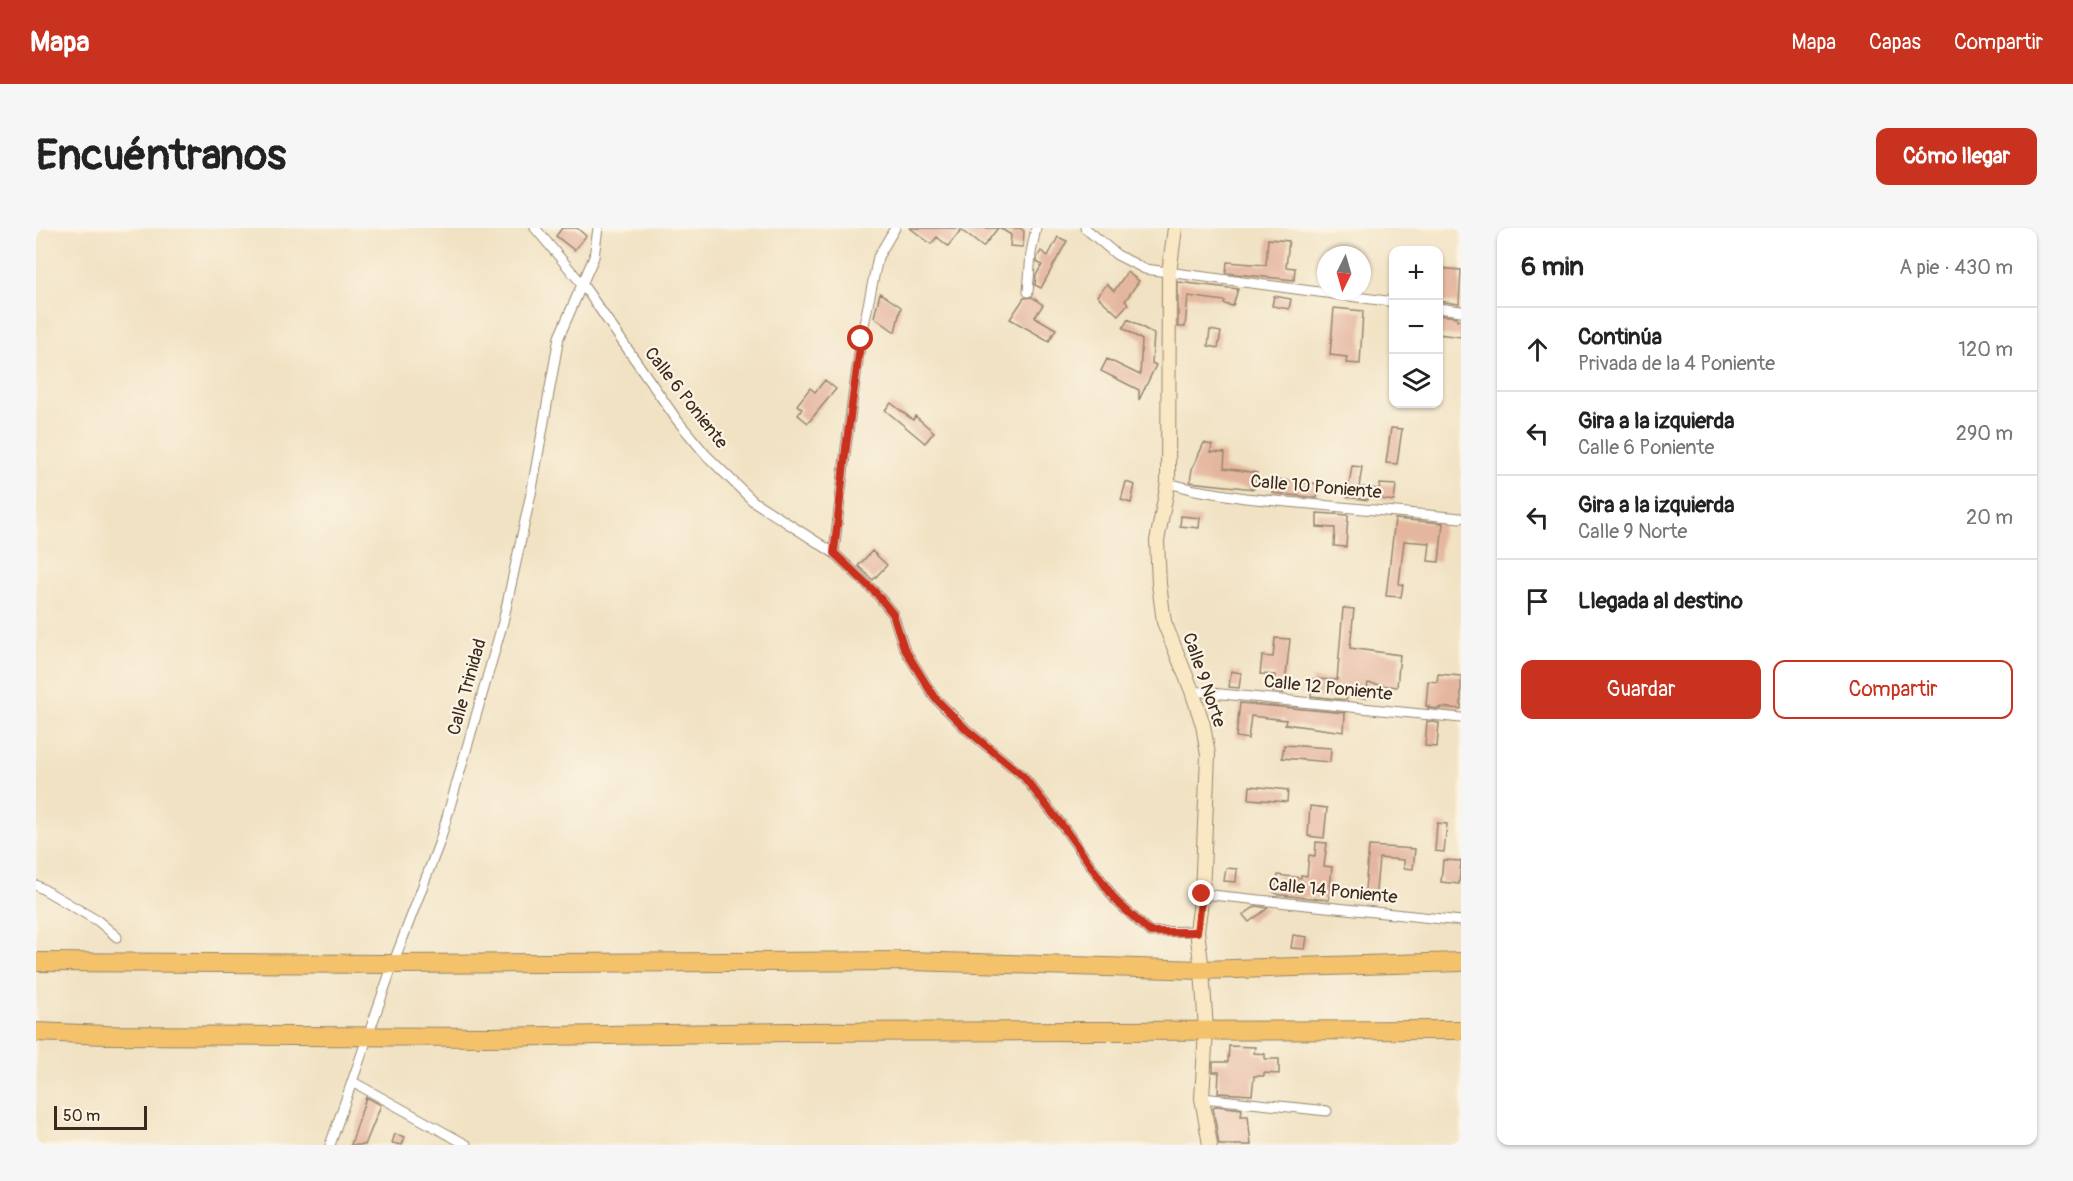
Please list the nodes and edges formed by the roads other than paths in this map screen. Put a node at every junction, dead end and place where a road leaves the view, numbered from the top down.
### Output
1 (535, 228) edge
2 (598, 228) edge
3 (895, 228) edge
4 (1036, 228) edge
5 (1085, 228) edge
6 (1175, 228) edge
7 (1169, 273) junction
8 (583, 285) junction
9 (1028, 292) dead end
10 (1389, 301) edge
11 (1443, 309) edge
12 (1461, 311) edge
13 (1168, 483) junction
14 (1461, 518) edge
15 (834, 553) junction
16 (1192, 691) junction
17 (1461, 718) edge
18 (36, 885) edge
19 (1202, 894) junction
20 (1461, 921) edge
21 (1197, 932) junction
22 (117, 937) dead end
23 (36, 962) edge
24 (1461, 962) edge
25 (393, 963) junction
26 (1202, 970) junction
27 (1206, 1030) junction
28 (1461, 1030) edge
29 (36, 1032) edge
30 (366, 1037) junction
31 (352, 1082) junction
32 (1202, 1098) junction
33 (1327, 1111) dead end
34 (330, 1145) edge
35 (467, 1145) edge
36 (1210, 1145) edge

1 - 8 street, Calle 6 Poniente
2 - 8 street, Calle Trinidad
3 - 15 street
4 - 9 street
5 - 7 street
6 - 7 street, Calle 9 Norte
7 - 10 street
7 - 13 street, Calle 9 Norte
8 - 15 street, Calle 6 Poniente
8 - 25 street, Calle Trinidad
11 - 12 street
13 - 14 street, Calle 10 Poniente
13 - 16 street, Calle 9 Norte
15 - 21 street, Calle 6 Poniente
16 - 17 street, Calle 12 Poniente
16 - 19 street, Calle 9 Norte
18 - 22 street
19 - 20 street, Calle 14 Poniente
19 - 21 street, Calle 9 Norte
21 - 26 street, Calle 9 Norte
23 - 25 highway
24 - 26 highway
25 - 26 highway
25 - 30 street, Calle Trinidad
26 - 27 street, Calle 9 Norte
27 - 28 highway
27 - 30 highway
27 - 32 street, Calle 9 Norte
29 - 30 highway
30 - 31 street, Calle Trinidad
31 - 34 street, Calle Trinidad
31 - 35 street
32 - 33 street
32 - 36 street, Calle 9 Norte

